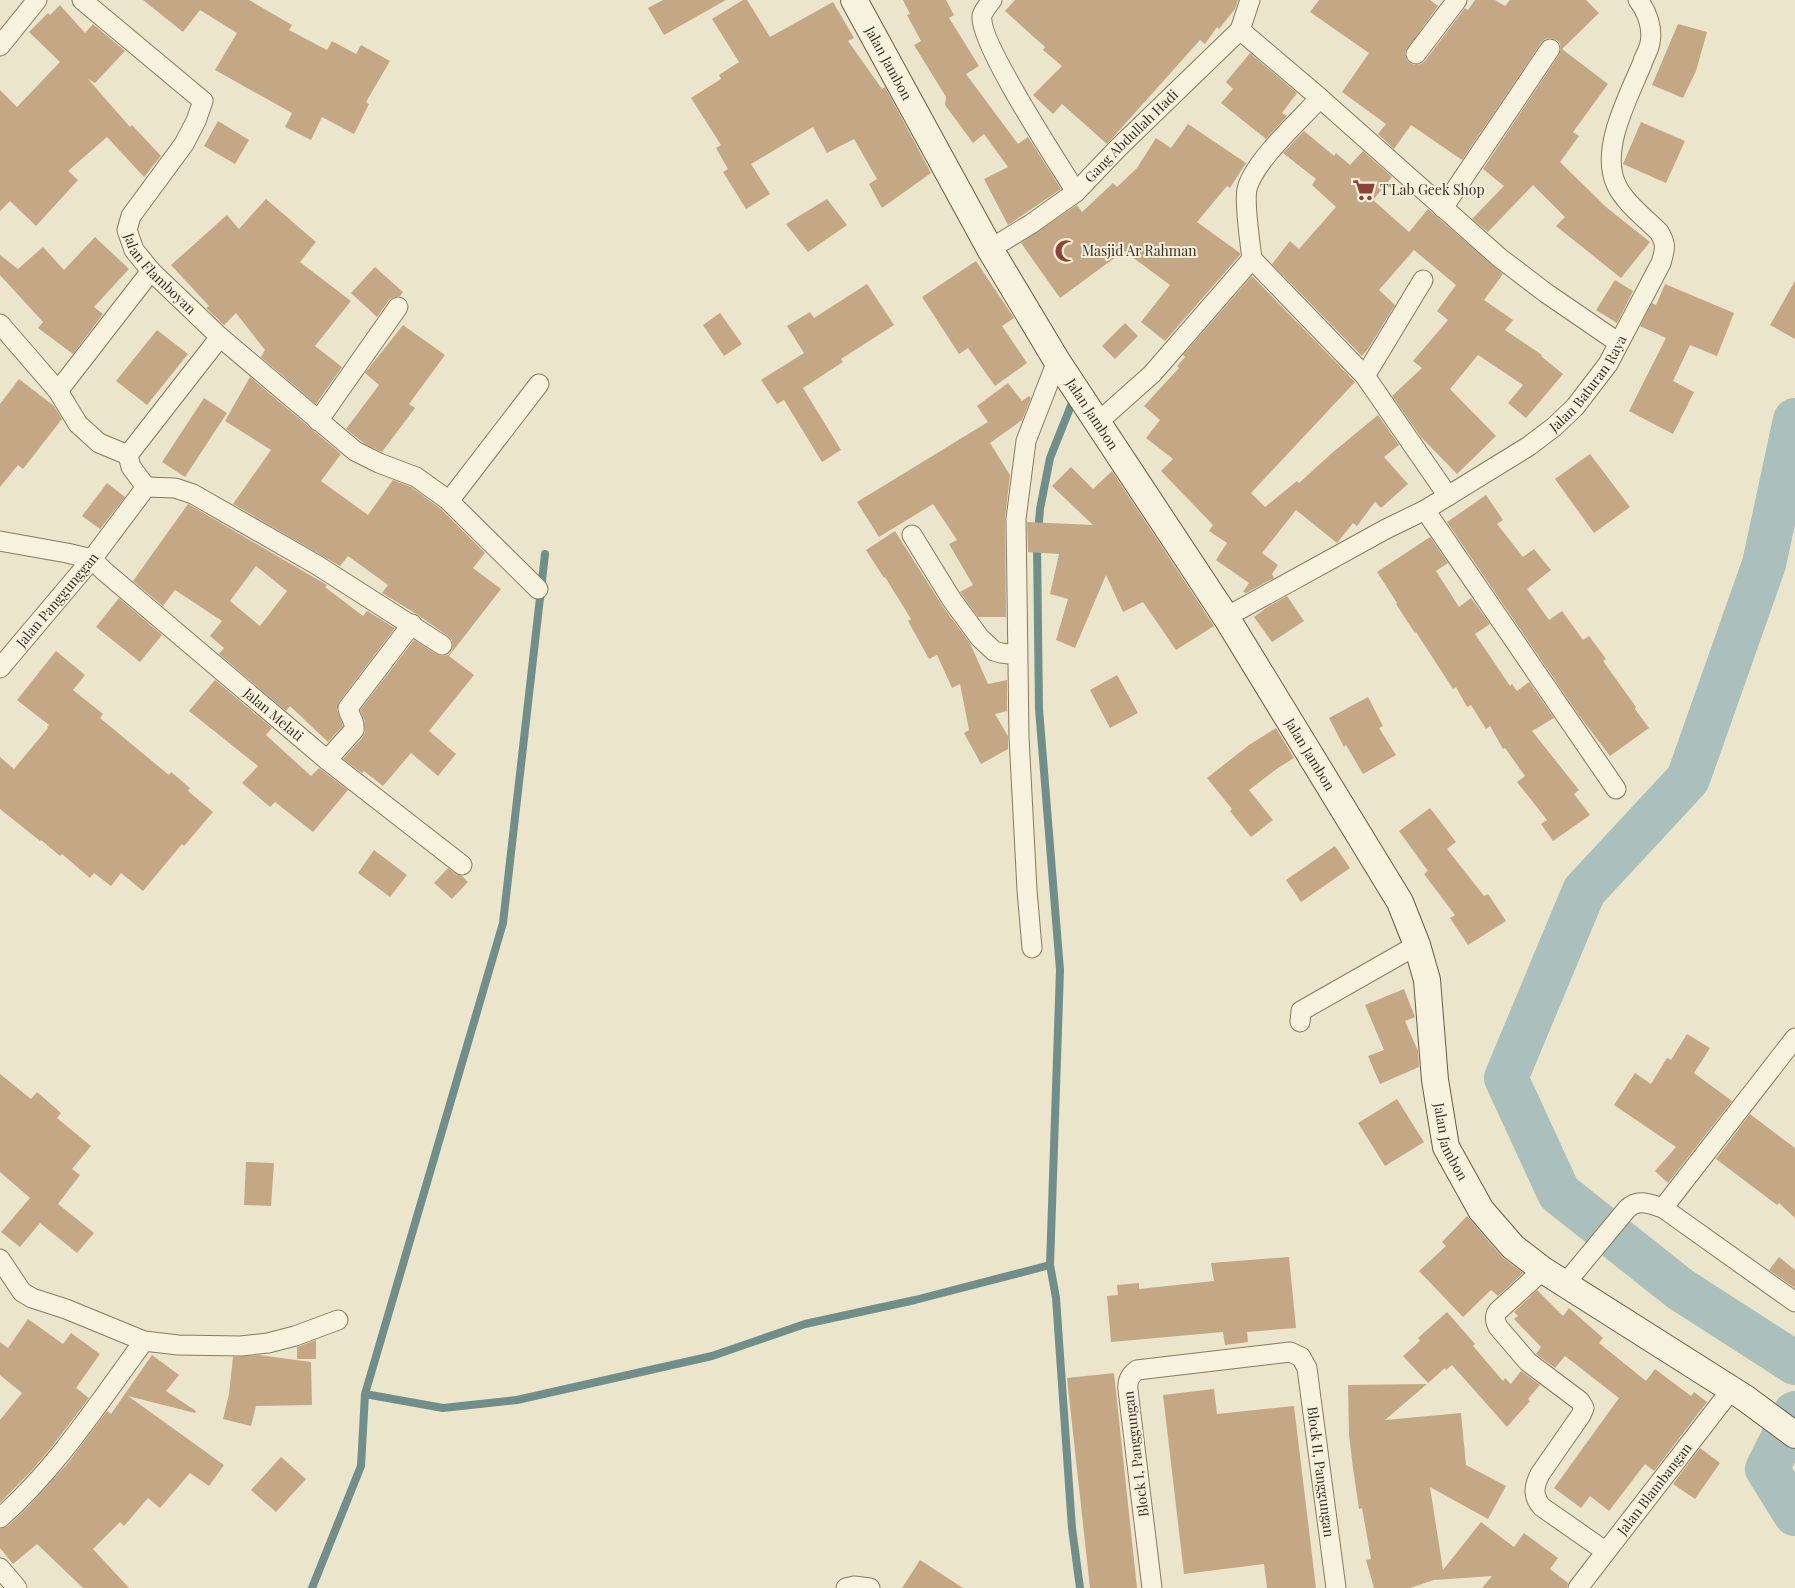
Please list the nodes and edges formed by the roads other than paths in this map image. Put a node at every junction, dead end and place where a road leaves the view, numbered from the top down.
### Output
1 (37, 0) edge
2 (82, 0) edge
3 (854, 0) edge
4 (992, 0) edge
5 (1250, 0) edge
6 (1457, 0) edge
7 (1638, 0) edge
8 (1240, 30) junction
9 (0, 46) edge
10 (1550, 49) dead end
11 (1416, 54) dead end
12 (1320, 98) junction
13 (1076, 192) junction
14 (1443, 208) junction
15 (990, 249) junction
16 (1252, 259) junction
17 (151, 271) junction
18 (1423, 280) dead end
19 (398, 307) dead end
20 (0, 324) edge
21 (220, 337) junction
22 (1620, 342) junction
23 (1058, 361) junction
24 (1366, 376) junction
25 (539, 384) dead end
26 (58, 391) junction
27 (318, 421) junction
28 (1097, 423) junction
29 (128, 455) junction
30 (146, 487) junction
31 (1448, 496) junction
32 (449, 501) junction
33 (1425, 510) junction
34 (912, 536) dead end
35 (0, 541) edge
36 (92, 559) junction
37 (538, 589) dead end
38 (1226, 618) junction
39 (412, 624) junction
40 (442, 645) dead end
41 (1017, 655) junction
42 (0, 668) edge
43 (327, 760) junction
44 (1616, 789) dead end
45 (462, 865) dead end
46 (1417, 945) junction
47 (1032, 948) dead end
48 (1300, 1022) dead end
49 (1795, 1038) edge
50 (1663, 1208) junction
51 (0, 1259) edge
52 (1543, 1270) junction
53 (1564, 1285) junction
54 (1795, 1302) edge
55 (338, 1320) dead end
56 (144, 1342) junction
57 (1301, 1357) joint
58 (1738, 1394) junction
59 (1795, 1435) edge
60 (0, 1518) edge
61 (1606, 1550) junction
62 (0, 1568) edge
63 (17, 1588) edge
64 (846, 1588) edge
65 (870, 1588) edge
66 (1152, 1588) edge
67 (1336, 1588) edge
68 (1578, 1588) edge

1 - 9 street
2 - 17 street, Jalan Flamboyan
3 - 15 main road, Jalan Jambon
4 - 13 street
5 - 8 street, Gang Abdullah Hadi
6 - 11 street
7 - 22 street, Jalan Baturan Raya
8 - 12 street
8 - 13 street, Gang Abdullah Hadi
10 - 14 street
12 - 14 street
12 - 16 street
13 - 15 street, Gang Abdullah Hadi
14 - 22 street
15 - 23 main road, Jalan Jambon
16 - 24 street
16 - 28 street
17 - 21 street, Jalan Flamboyan
17 - 26 street
18 - 24 street
19 - 27 street
20 - 26 street
21 - 27 street, Jalan Flamboyan
21 - 29 street
22 - 31 street, Jalan Baturan Raya
23 - 28 main road, Jalan Jambon
23 - 41 street
24 - 31 street
25 - 32 street
26 - 29 street
27 - 32 street, Jalan Flamboyan
28 - 38 main road, Jalan Jambon
29 - 30 street
30 - 36 street
30 - 39 street
31 - 33 street, Jalan Baturan Raya
32 - 37 street, Jalan Flamboyan
33 - 38 street, Jalan Baturan Raya
33 - 44 street
34 - 41 street
35 - 36 street, Jalan Panggunggan
36 - 42 street, Jalan Panggunggan
36 - 43 street, Jalan Melati
38 - 46 main road, Jalan Jambon
39 - 40 street
39 - 43 street
41 - 47 street
43 - 45 street, Jalan Melati
46 - 48 street
46 - 52 main road, Jalan Jambon
49 - 50 street
50 - 53 street
50 - 54 street
51 - 56 street
52 - 53 main road, Jalan Jambon
52 - 61 street
53 - 58 main road, Jalan Jambon
55 - 56 street
56 - 60 street
57 - 66 street, Block I, Panggungan
57 - 67 street, Block II, Panggungan
58 - 59 main road, Jalan Jambon
58 - 61 street, Jalan Blambangan
61 - 68 street, Jalan Blambangan
62 - 63 street
64 - 65 street

